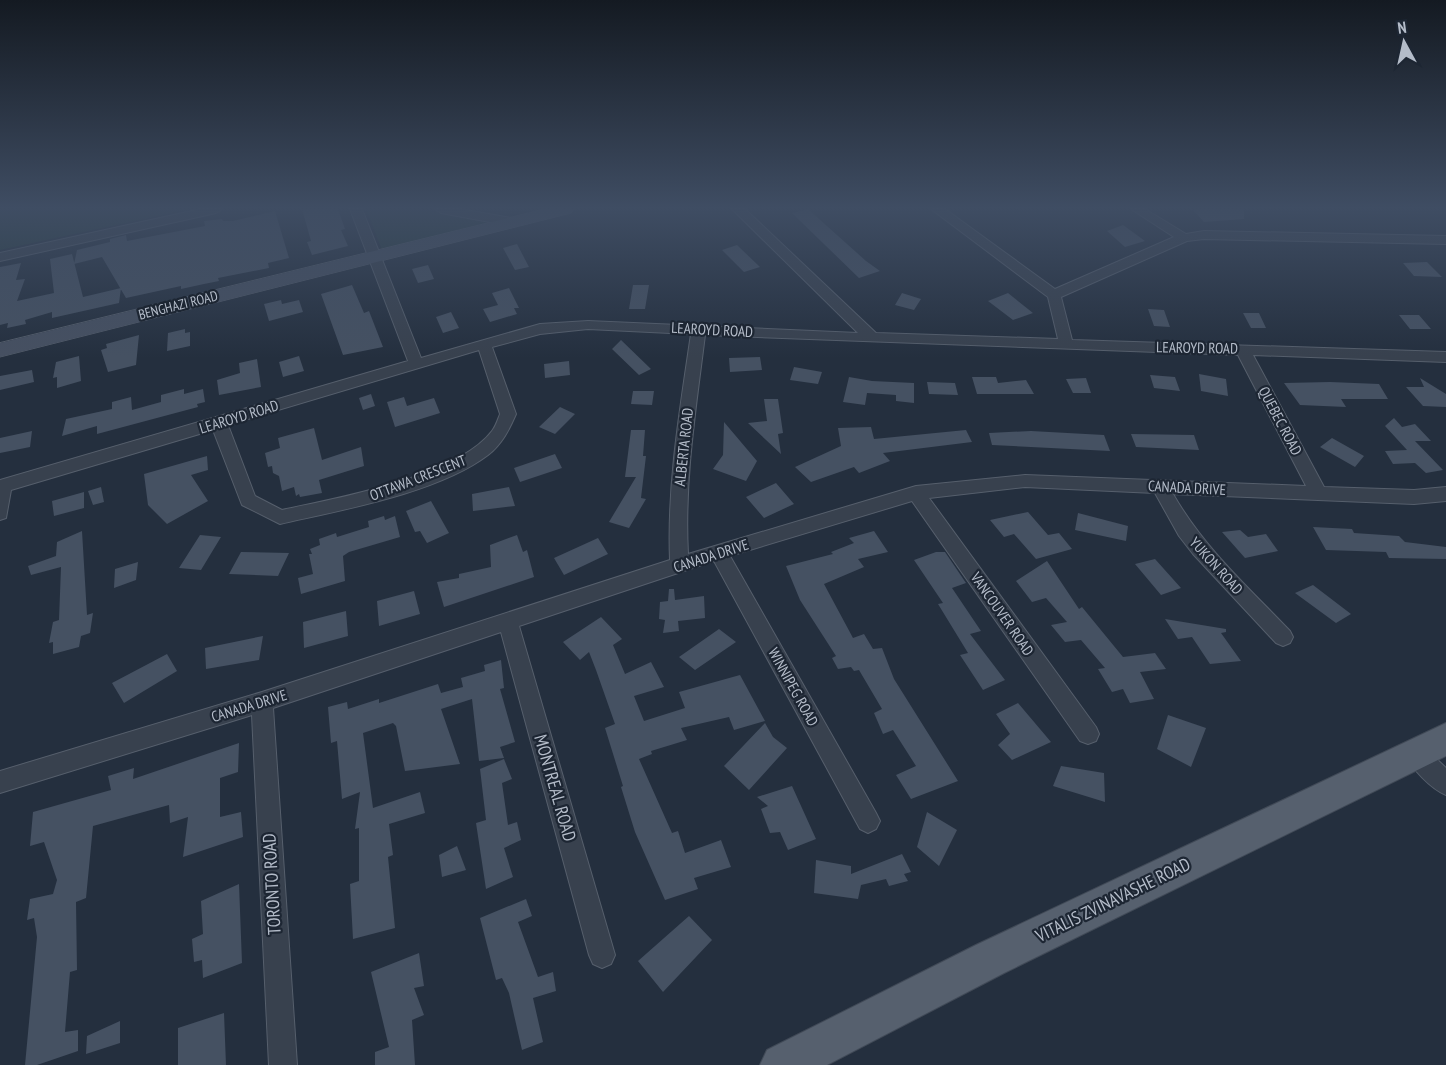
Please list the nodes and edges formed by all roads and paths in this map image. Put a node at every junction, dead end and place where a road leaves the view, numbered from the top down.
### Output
1 (361, 259) edge
2 (373, 259) edge
3 (790, 259) edge
4 (1005, 259) edge
5 (1133, 259) edge
6 (1054, 295) junction
7 (699, 329) junction
8 (872, 338) junction
9 (484, 344) junction
10 (1066, 344) junction
11 (1242, 349) junction
12 (0, 350) edge
13 (1446, 357) edge
14 (416, 364) junction
15 (219, 423) junction
16 (1, 486) edge
17 (1161, 486) junction
18 (916, 493) junction
19 (1319, 494) junction
20 (1446, 494) edge
21 (0, 513) edge
22 (718, 552) junction
23 (679, 566) junction
24 (508, 622) junction
25 (1283, 637) dead end
26 (262, 702) junction
27 (1088, 734) dead end
28 (1431, 746) edge
29 (0, 782) edge
30 (1446, 784) edge
31 (868, 820) dead end
32 (602, 955) dead end
33 (283, 1065) edge
34 (782, 1065) edge

1 - 12 street, BENGHAZI ROAD
2 - 14 street
3 - 8 street
4 - 6 street
5 - 6 street
6 - 10 street
7 - 8 street, LEAROYD ROAD
7 - 9 street, LEAROYD ROAD
7 - 23 street, ALBERTA ROAD
8 - 10 street, LEAROYD ROAD
9 - 14 street, LEAROYD ROAD
9 - 15 street, OTTAWA CRESCENT
10 - 11 street, LEAROYD ROAD
11 - 13 street, LEAROYD ROAD
11 - 19 street, QUEBEC ROAD
14 - 15 street, LEAROYD ROAD
15 - 16 street, LEAROYD ROAD
16 - 21 street
17 - 18 street, CANADA DRIVE
17 - 19 street, CANADA DRIVE
17 - 25 street, YUKON ROAD
18 - 22 street, CANADA DRIVE
18 - 27 street, VANCOUVER ROAD
19 - 20 street, CANADA DRIVE
22 - 23 street, CANADA DRIVE
22 - 31 street, WINNIPEG ROAD
23 - 24 street, CANADA DRIVE
24 - 26 street, CANADA DRIVE
24 - 32 street, MONTREAL ROAD
26 - 29 street, CANADA DRIVE
26 - 33 street, TORONTO ROAD
28 - 30 street
28 - 34 main road, VITALIS ZVINAVASHE ROAD

